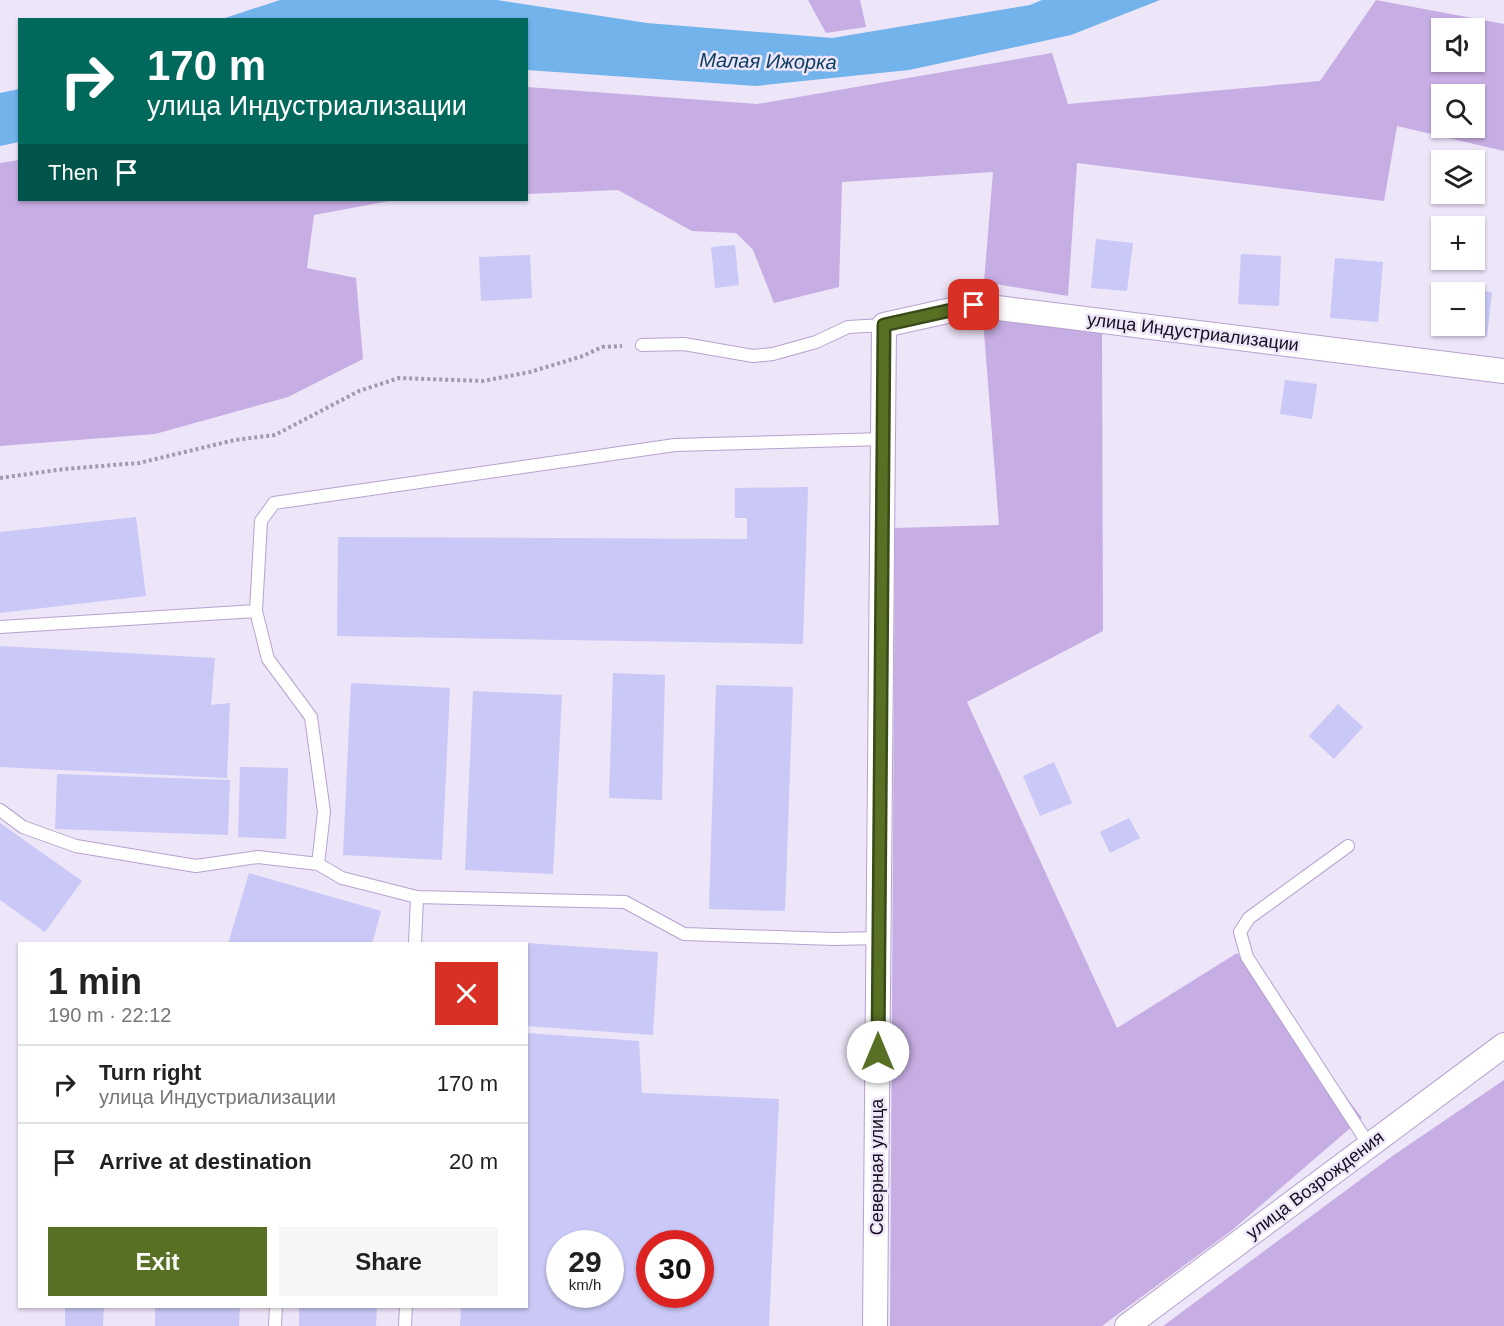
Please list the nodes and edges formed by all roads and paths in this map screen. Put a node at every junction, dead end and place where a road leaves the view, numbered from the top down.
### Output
1 (884, 325) junction
2 (642, 345) joint
3 (1504, 371) edge
4 (883, 439) junction
5 (0, 478) edge
6 (256, 611) junction
7 (0, 627) edge
8 (0, 810) edge
9 (1348, 846) dead end
10 (318, 864) junction
11 (417, 897) junction
12 (879, 938) junction
13 (415, 942) edge
14 (1504, 1045) edge
15 (1369, 1145) junction
16 (276, 1308) edge
17 (406, 1308) edge
18 (275, 1326) edge
19 (405, 1326) edge
20 (875, 1326) edge
21 (1127, 1326) edge

1 - 2 lane
1 - 3 street, улица Индустриализации
1 - 4 street, Северная улица
2 - 5 path
4 - 6 lane
4 - 12 street, Северная улица
6 - 7 lane
6 - 10 lane
8 - 10 lane
9 - 15 lane
10 - 11 lane
11 - 12 lane
11 - 13 lane
12 - 20 street, Северная улица
14 - 15 street, улица Возрождения
15 - 21 street, улица Возрождения
16 - 18 lane
17 - 19 lane

